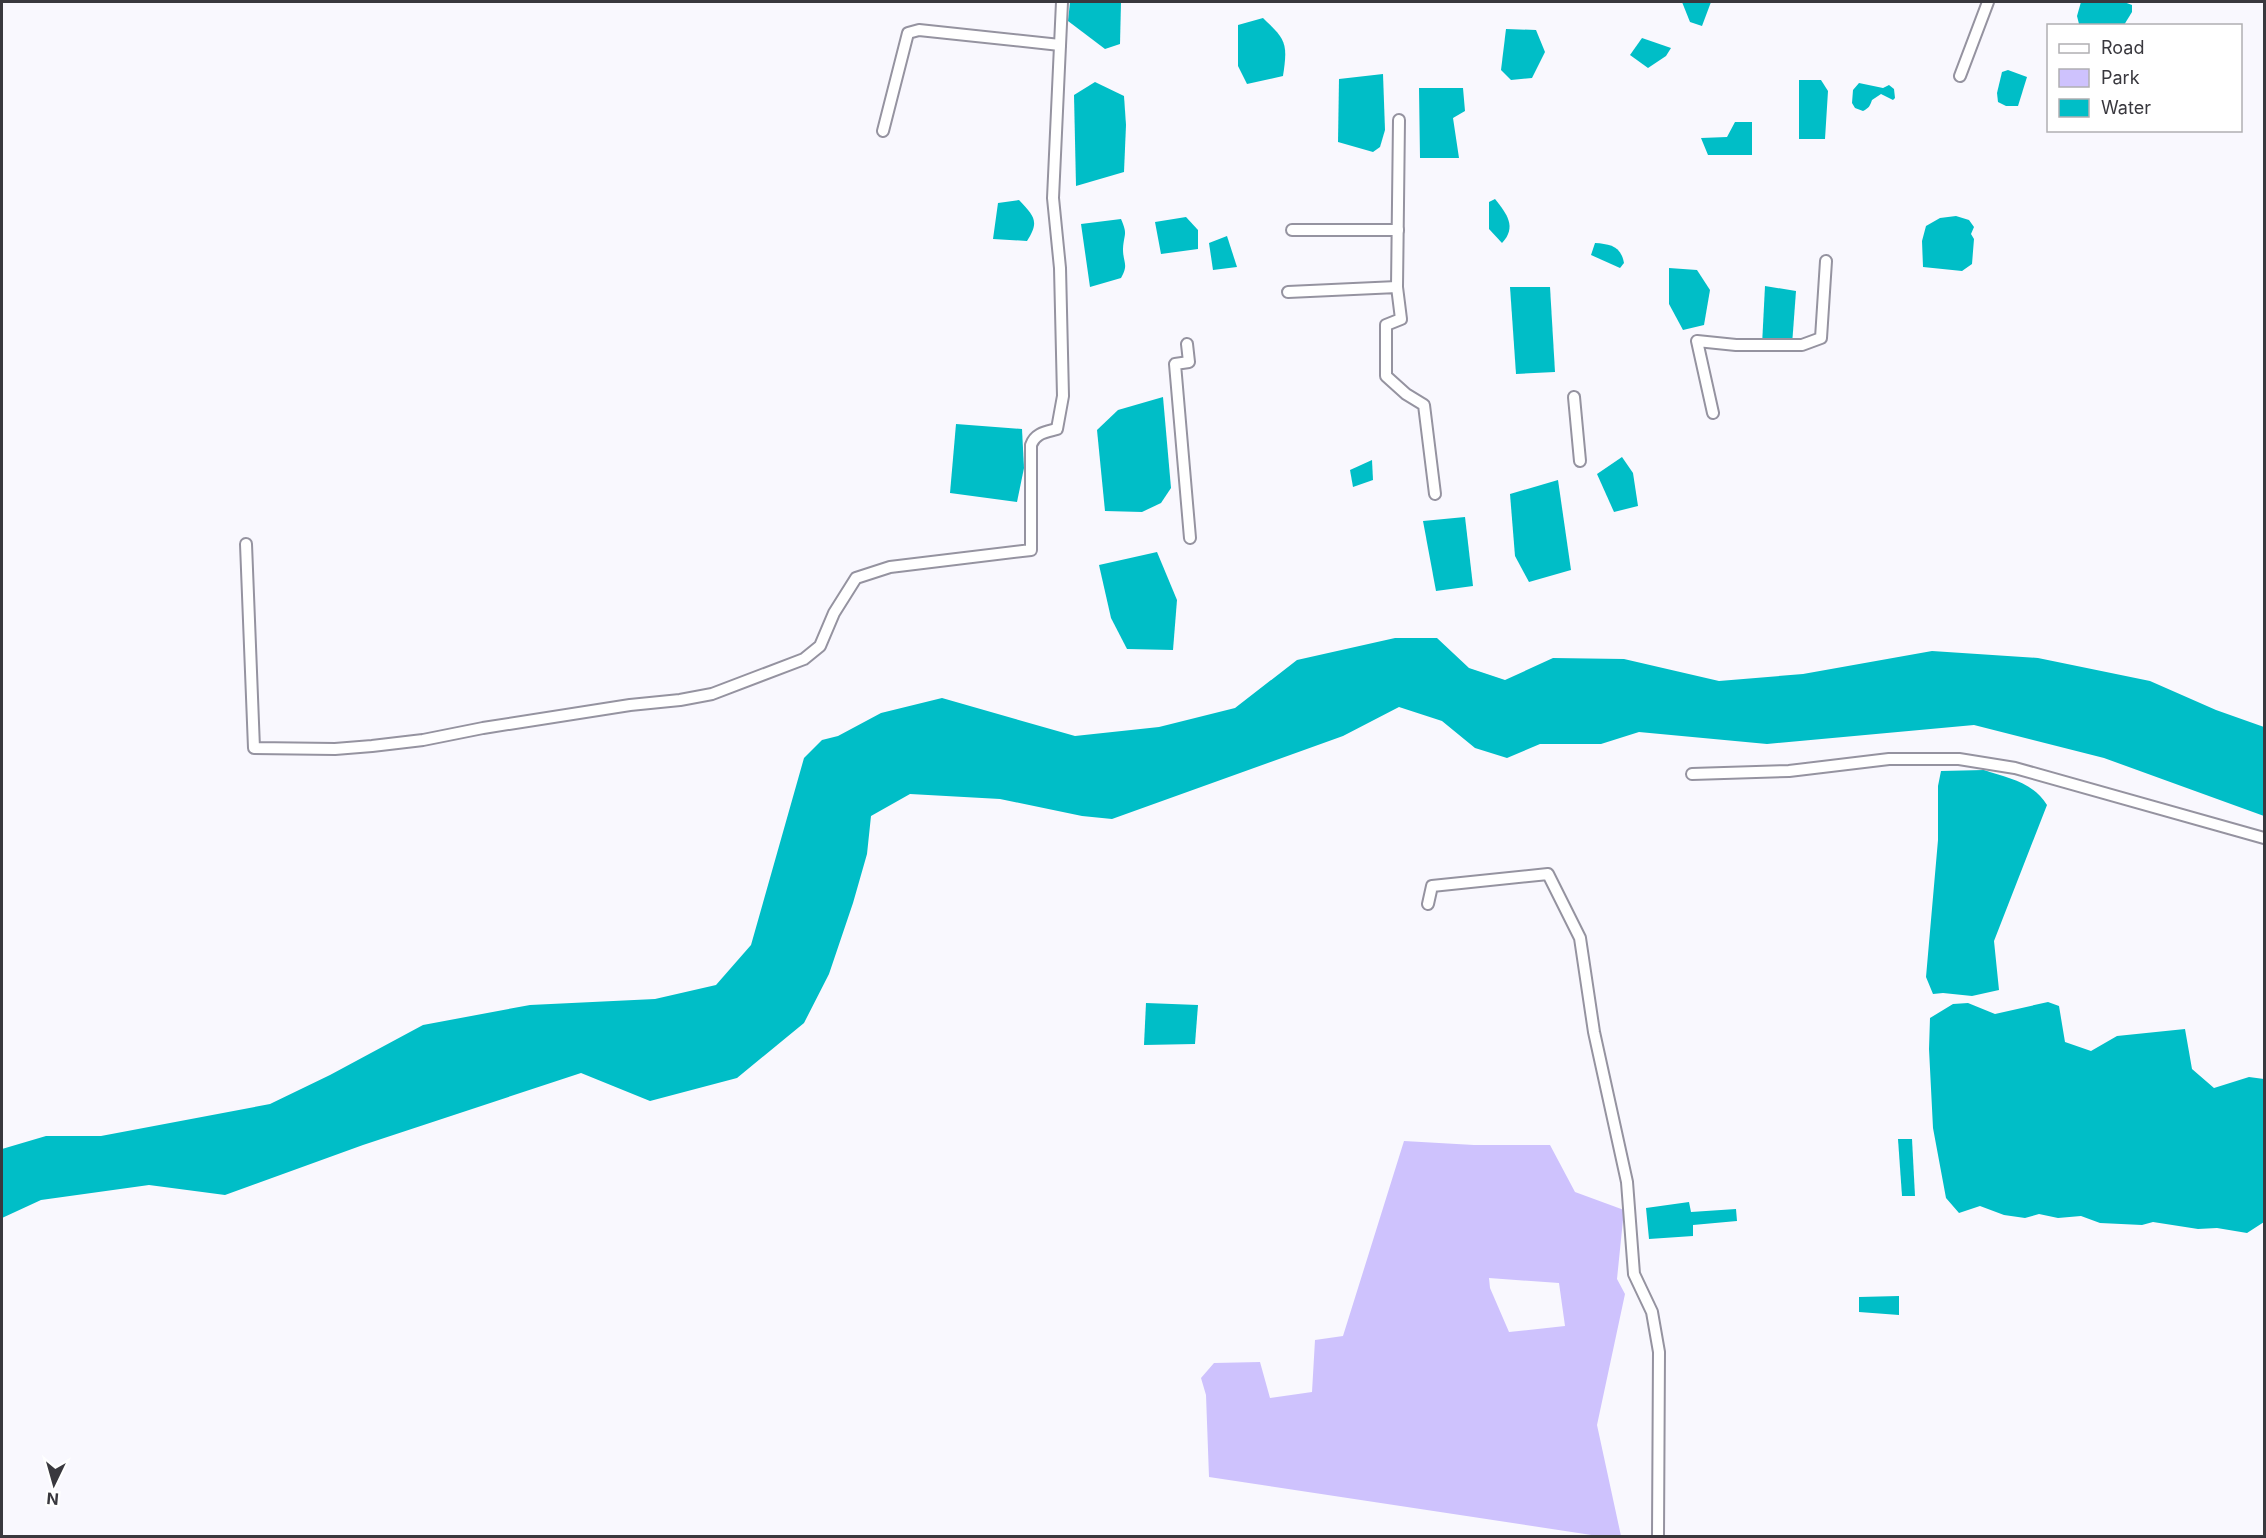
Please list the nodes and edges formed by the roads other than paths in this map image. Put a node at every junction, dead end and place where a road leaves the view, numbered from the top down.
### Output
1 (1062, 2) edge
2 (1988, 2) edge
3 (1060, 45) junction
4 (1960, 76) dead end
5 (1399, 120) dead end
6 (883, 131) dead end
7 (1293, 230) dead end
8 (1398, 230) junction
9 (1826, 261) dead end
10 (1397, 287) junction
11 (1288, 292) dead end
12 (1187, 344) dead end
13 (1574, 397) dead end
14 (1713, 413) dead end
15 (1580, 460) dead end
16 (1435, 494) dead end
17 (1190, 538) dead end
18 (246, 544) dead end
19 (1692, 774) dead end
20 (2265, 838) edge
21 (1428, 904) dead end
22 (1658, 1536) edge

1 - 3 street
2 - 4 street
3 - 6 street
3 - 18 street
5 - 8 street
7 - 8 street
8 - 10 street
9 - 14 street
10 - 11 street
10 - 16 street
12 - 17 street
13 - 15 street
19 - 20 street
21 - 22 street

